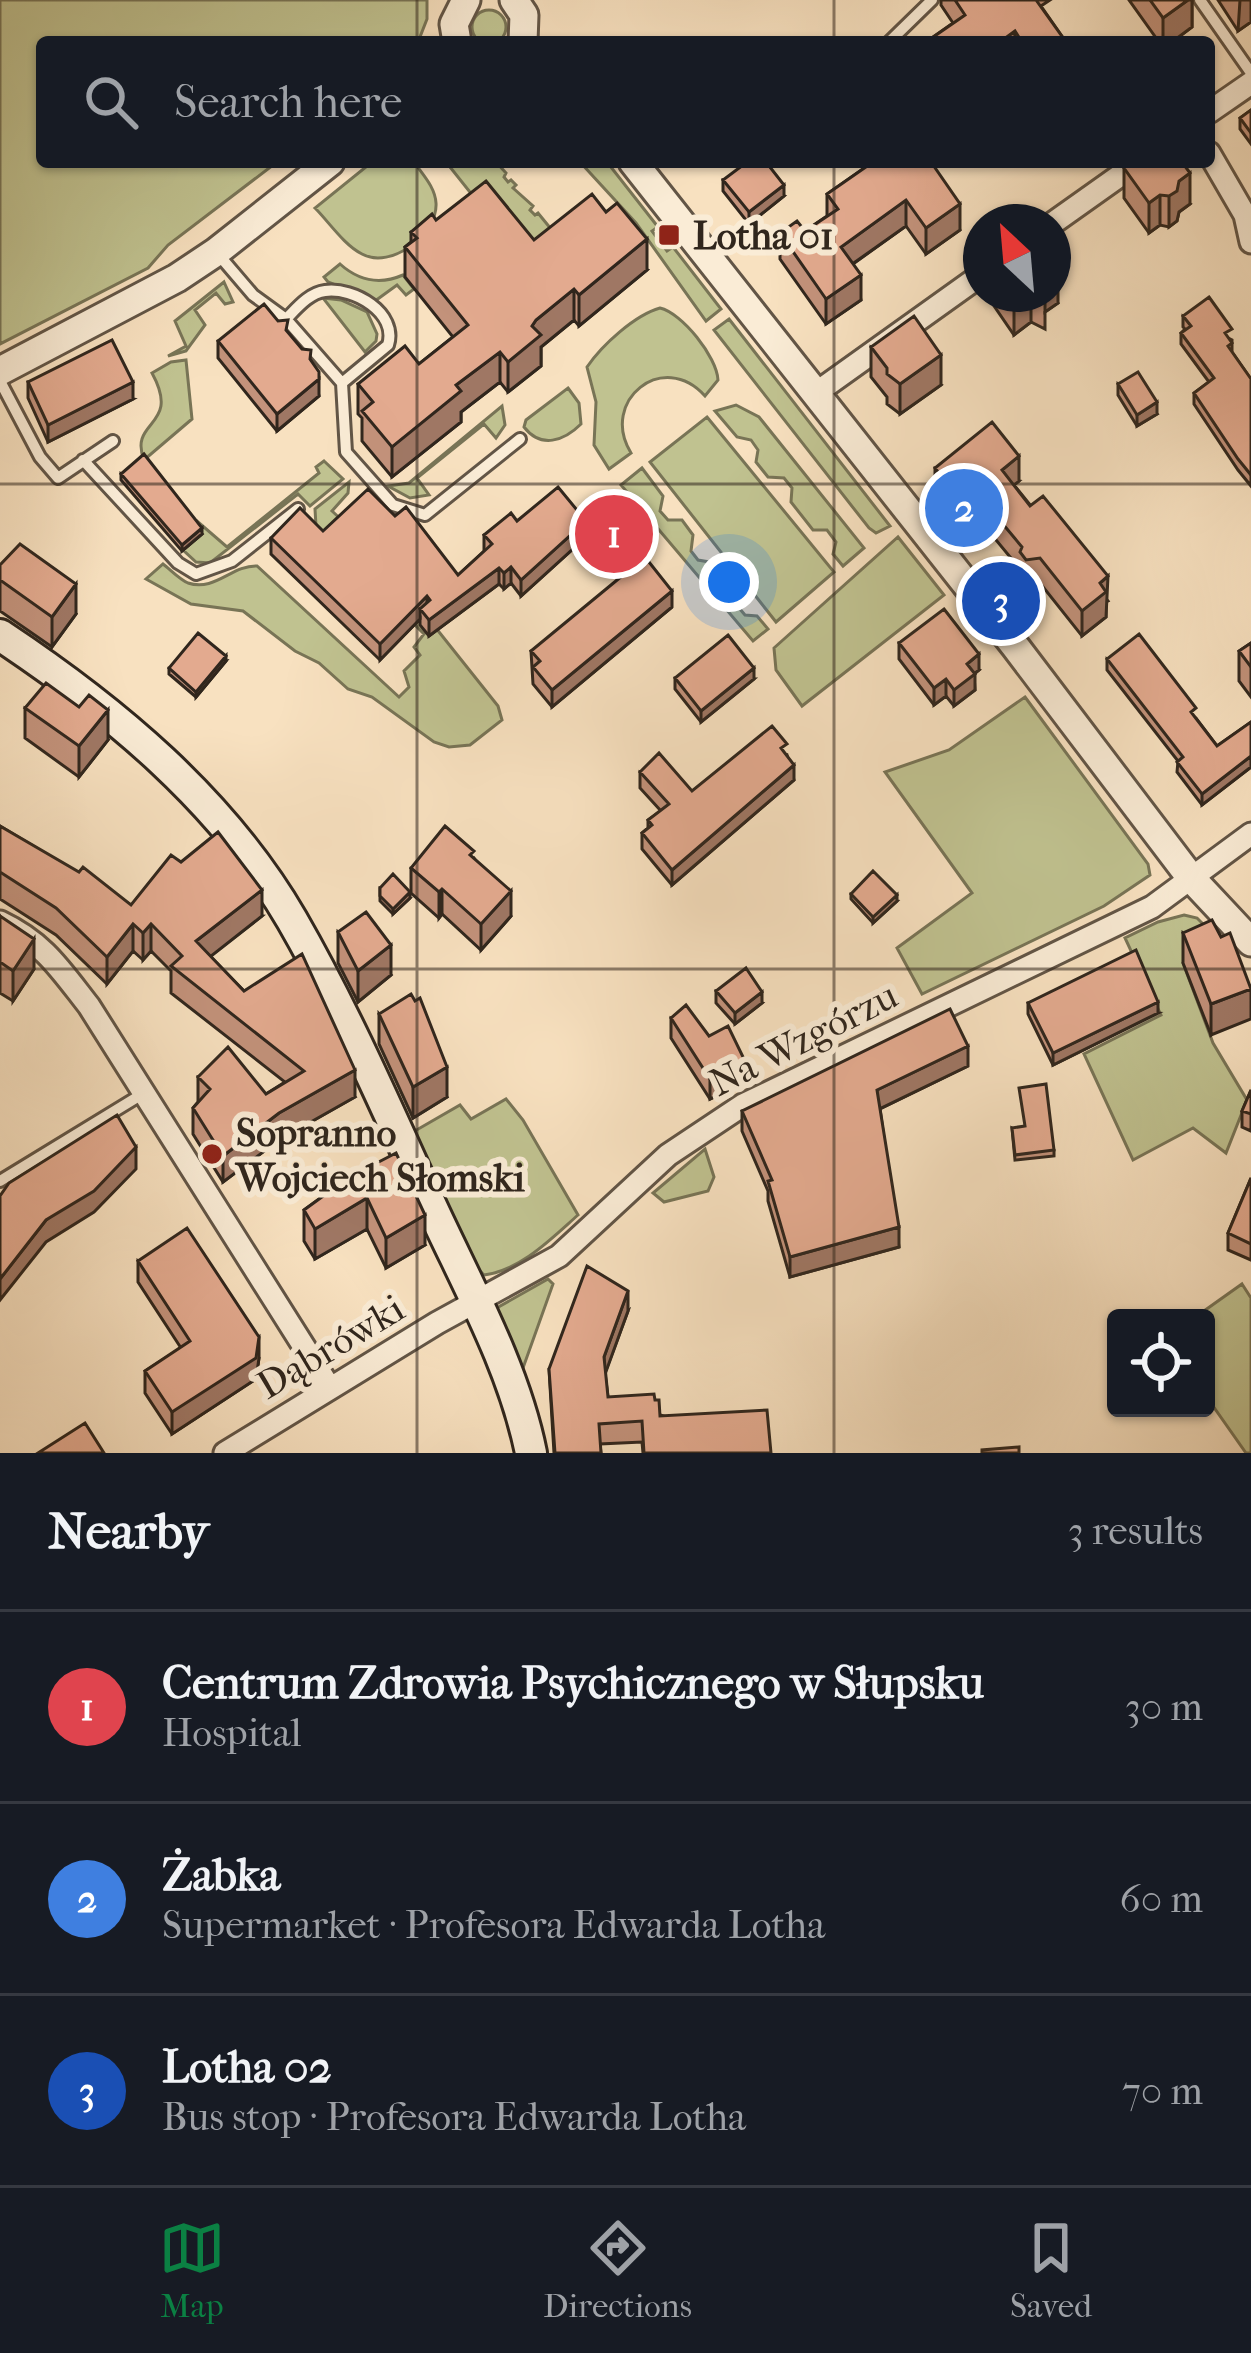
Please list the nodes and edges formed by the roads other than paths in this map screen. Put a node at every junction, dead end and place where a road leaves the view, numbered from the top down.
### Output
1 (466, 0) edge
2 (514, 0) edge
3 (932, 0) edge
4 (1200, 0) edge
5 (454, 36) edge
6 (531, 36) edge
7 (895, 36) edge
8 (1251, 73) edge
9 (1251, 82) edge
10 (1215, 108) edge
11 (1215, 163) edge
12 (322, 168) edge
13 (638, 168) edge
14 (1131, 168) edge
15 (1071, 211) edge
16 (1251, 242) edge
17 (216, 252) junction
18 (963, 288) edge
19 (286, 319) junction
20 (0, 371) edge
21 (0, 380) edge
22 (342, 383) junction
23 (816, 393) junction
24 (520, 439) dead end
25 (112, 441) dead end
26 (83, 460) junction
27 (298, 509) edge
28 (0, 635) edge
29 (1251, 834) edge
30 (1191, 878) junction
31 (0, 922) edge
32 (1251, 942) edge
33 (143, 1093) junction
34 (0, 1181) edge
35 (475, 1303) junction
36 (330, 1388) junction
37 (225, 1453) edge
38 (531, 1453) edge

1 - 5 street
2 - 6 street
3 - 7 lane
4 - 8 lane
9 - 10 street
11 - 16 street
12 - 17 street
13 - 23 street
14 - 15 street
17 - 19 lane
17 - 20 street
18 - 23 street
19 - 22 lane
19 - 22 lane
21 - 26 lane
22 - 24 lane
23 - 30 street
25 - 26 lane
26 - 27 lane
28 - 35 main road
29 - 30 street, Na Wzgórzu
30 - 32 street
30 - 35 street, Na Wzgórzu
31 - 33 street
33 - 34 lane
33 - 36 street
35 - 36 street, Dąbrówki
35 - 38 main road
36 - 37 street, Dąbrówki

